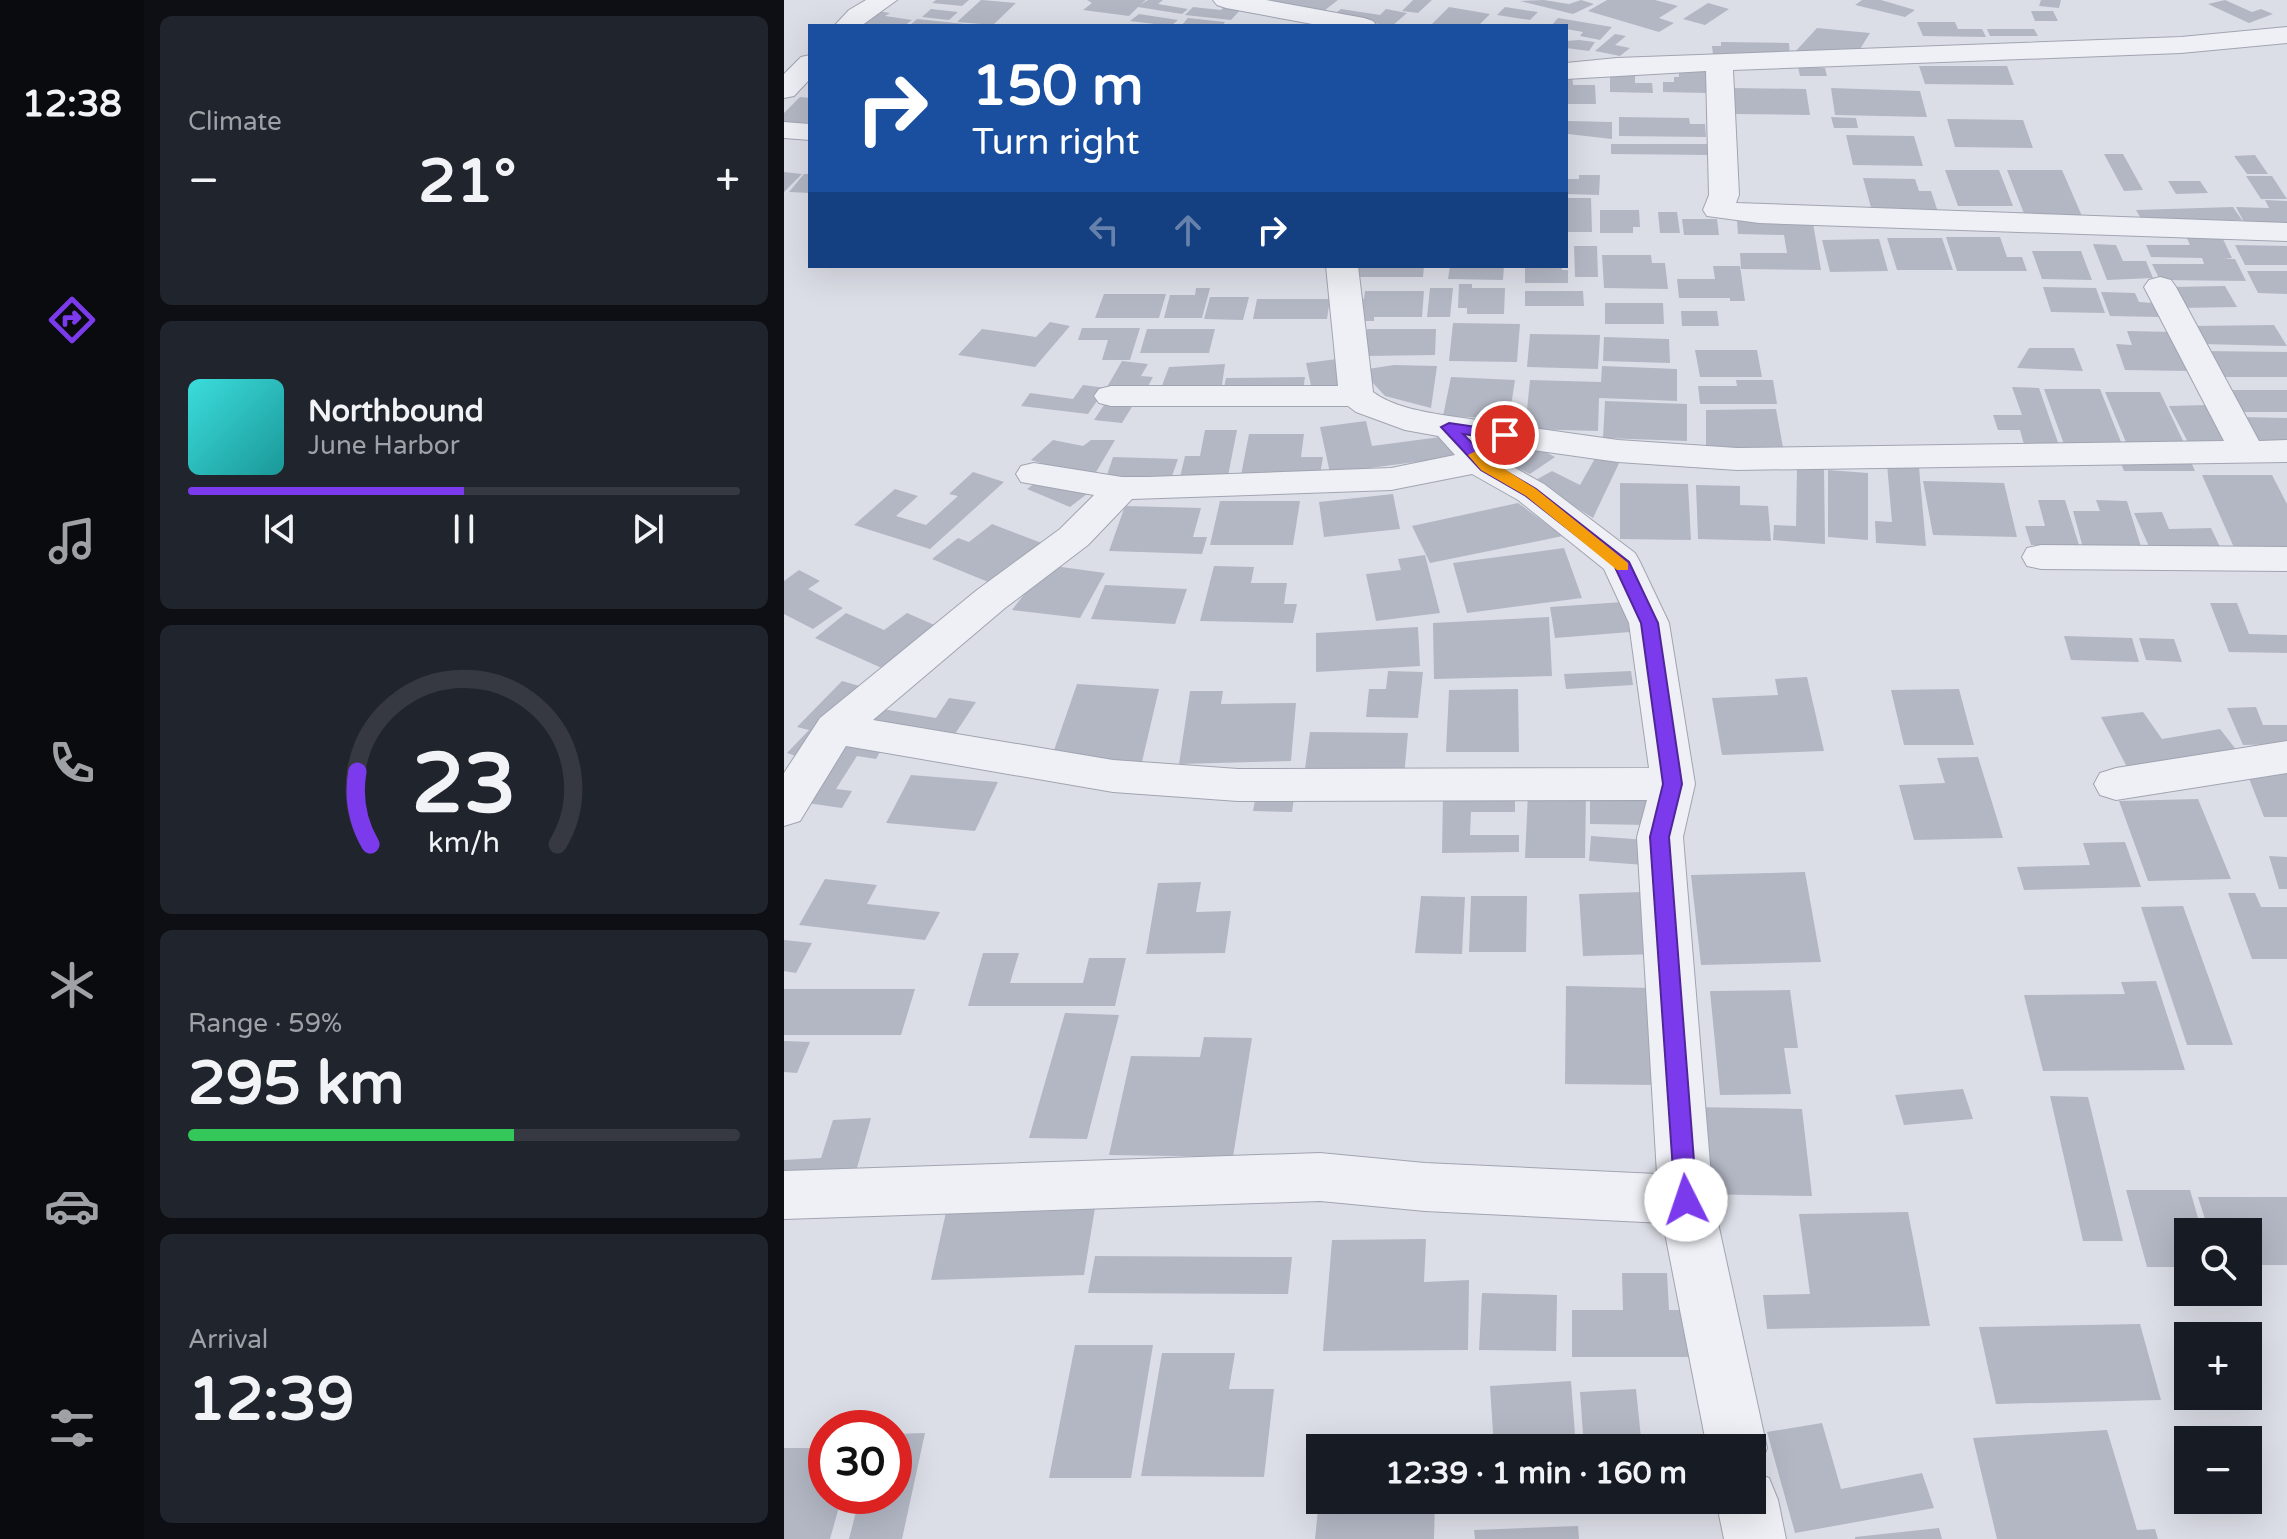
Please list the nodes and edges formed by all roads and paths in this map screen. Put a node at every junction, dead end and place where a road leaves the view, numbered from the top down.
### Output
1 (884, 0) edge
2 (1226, 0) edge
3 (849, 24) edge
4 (1353, 24) edge
5 (2287, 35) edge
6 (1568, 54) edge
7 (1719, 62) junction
8 (808, 65) edge
9 (1617, 66) junction
10 (1568, 71) edge
11 (784, 90) edge
12 (784, 130) edge
13 (808, 132) edge
14 (2287, 232) edge
15 (1342, 268) edge
16 (2160, 287) dead end
17 (1111, 396) dead end
18 (1356, 396) junction
19 (1449, 427) junction
20 (2247, 451) junction
21 (2287, 451) edge
22 (1481, 461) junction
23 (1034, 474) dead end
24 (1122, 488) junction
25 (2041, 557) dead end
26 (2287, 559) edge
27 (835, 729) junction
28 (2287, 757) edge
29 (1673, 784) junction
30 (2116, 784) dead end
31 (784, 809) edge
32 (784, 1195) edge
33 (1686, 1200) junction
34 (1734, 1434) edge
35 (1750, 1514) edge
36 (1755, 1539) edge

1 - 3 street
2 - 4 street
5 - 7 street
6 - 9 street
7 - 9 street
7 - 14 street
8 - 11 street
9 - 10 street
12 - 13 street
15 - 18 street
16 - 20 street
17 - 18 street
18 - 19 street
19 - 20 street
19 - 22 street
20 - 21 street
22 - 24 street
22 - 29 street
23 - 24 street
24 - 27 street
25 - 26 street
27 - 29 street
27 - 31 street
28 - 30 street
29 - 33 street
32 - 33 street
33 - 34 street
35 - 36 street

